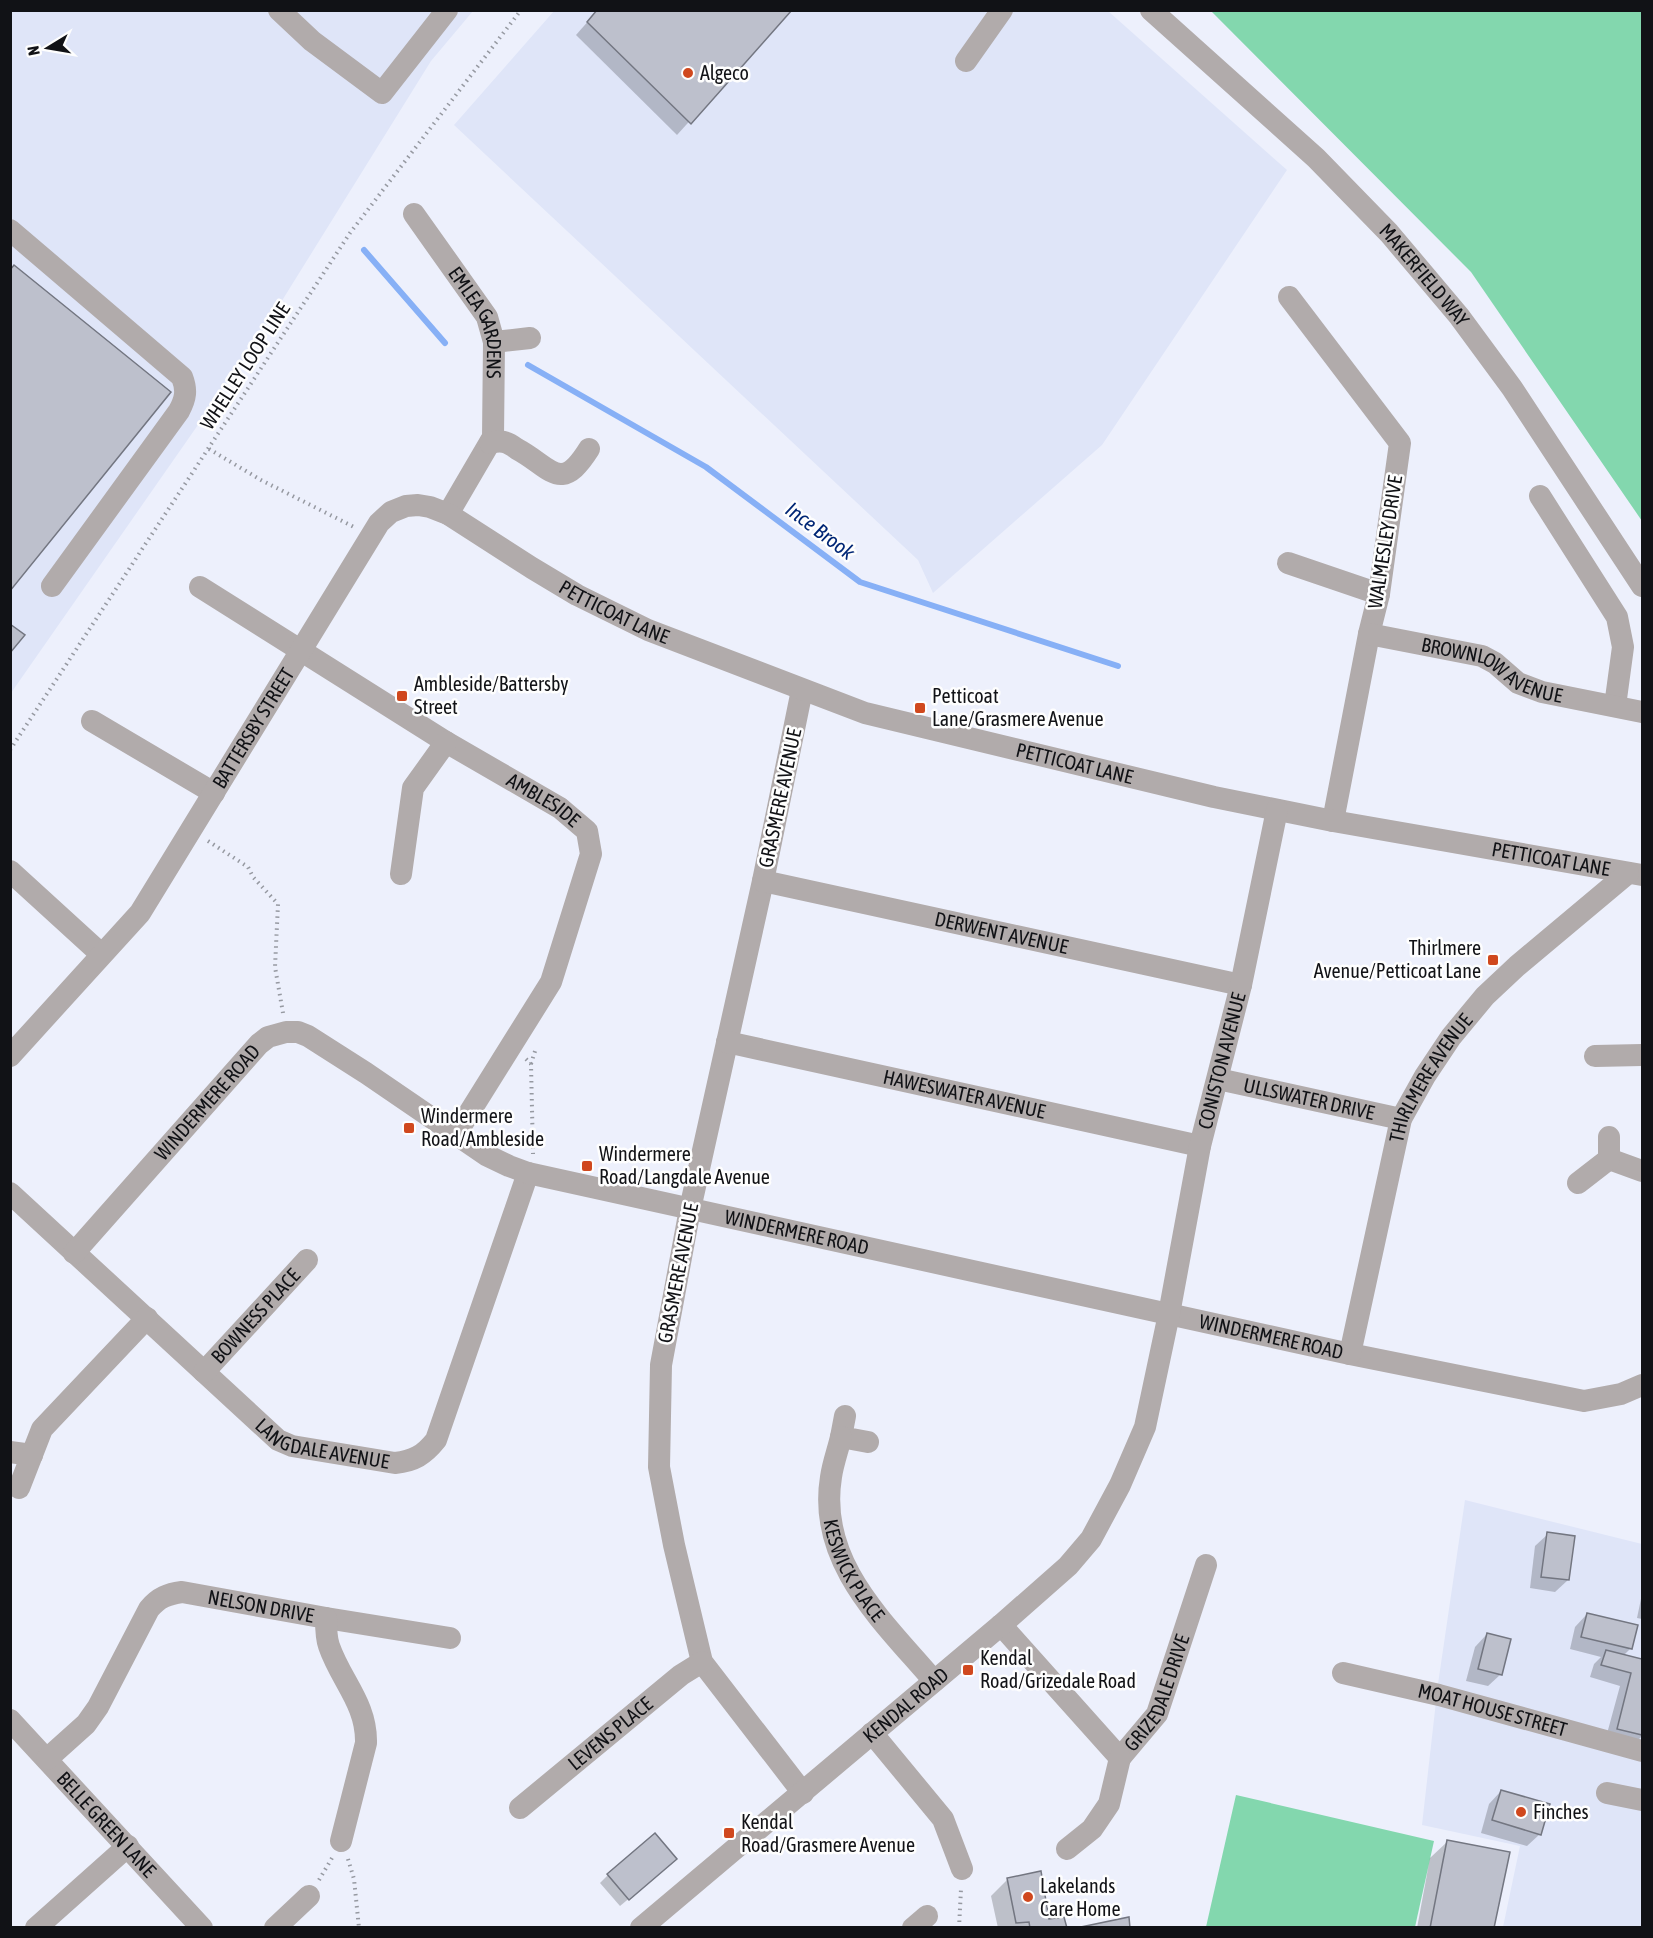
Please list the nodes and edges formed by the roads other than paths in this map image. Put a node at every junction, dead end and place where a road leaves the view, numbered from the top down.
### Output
1 (279, 10) edge
2 (447, 10) edge
3 (1151, 10) edge
4 (1000, 11) edge
5 (966, 61) dead end
6 (414, 214) dead end
7 (10, 230) edge
8 (1289, 297) dead end
9 (530, 338) dead end
10 (494, 342) junction
11 (490, 443) junction
12 (589, 449) dead end
13 (1540, 496) dead end
14 (406, 506) joint
15 (448, 514) junction
16 (1288, 563) dead end
17 (52, 586) dead end
18 (1642, 586) edge
19 (200, 587) dead end
20 (1379, 594) junction
21 (1369, 634) junction
22 (301, 651) junction
23 (802, 690) junction
24 (1615, 706) junction
25 (1642, 712) edge
26 (92, 720) dead end
27 (446, 742) junction
28 (214, 793) junction
29 (1277, 810) junction
30 (1333, 821) junction
31 (10, 871) edge
32 (400, 874) dead end
33 (1635, 874) edge
34 (763, 881) junction
35 (101, 954) junction
36 (1241, 985) junction
37 (727, 1042) junction
38 (1642, 1054) edge
39 (10, 1056) edge
40 (1595, 1056) dead end
41 (1218, 1079) junction
42 (1401, 1119) junction
43 (456, 1134) junction
44 (1200, 1146) junction
45 (1642, 1170) edge
46 (528, 1173) junction
47 (1578, 1183) dead end
48 (10, 1193) edge
49 (690, 1209) junction
50 (74, 1253) junction
51 (307, 1260) dead end
52 (1169, 1314) junction
53 (147, 1318) junction
54 (1350, 1354) junction
55 (204, 1372) junction
56 (1642, 1385) edge
57 (868, 1442) dead end
58 (21, 1453) edge
59 (19, 1488) dead end
60 (1206, 1565) dead end
61 (326, 1618) junction
62 (1001, 1625) junction
63 (450, 1638) dead end
64 (702, 1662) junction
65 (1343, 1673) dead end
66 (934, 1682) junction
67 (10, 1720) edge
68 (872, 1733) junction
69 (1642, 1751) edge
70 (1120, 1758) junction
71 (47, 1759) junction
72 (803, 1793) junction
73 (1607, 1793) dead end
74 (1642, 1800) edge
75 (520, 1808) dead end
76 (341, 1841) road end
77 (128, 1846) junction
78 (1067, 1849) dead end
79 (962, 1869) road end
80 (309, 1896) road end
81 (648, 1926) edge
82 (36, 1928) edge
83 (202, 1928) edge
84 (276, 1928) edge

1 - 2 street
3 - 18 street, MAKERFIELD WAY
4 - 5 street
6 - 10 street, EMLEA GARDENS
7 - 17 street
8 - 20 street, WALMESLEY DRIVE
9 - 10 street
10 - 11 street, EMLEA GARDENS
11 - 12 street
11 - 15 street, EMLEA GARDENS
13 - 24 street
14 - 15 street, PETTICOAT LANE
14 - 22 street, BATTERSBY STREET
15 - 23 street, PETTICOAT LANE
16 - 20 street
19 - 22 street, AMBLESIDE
20 - 21 street, WALMESLEY DRIVE
21 - 24 street, BROWNLOW AVENUE
21 - 30 street, WALMESLEY DRIVE
22 - 27 street, AMBLESIDE
22 - 28 street, BATTERSBY STREET
23 - 29 street, PETTICOAT LANE
23 - 34 street, GRASMERE AVENUE
24 - 25 street, BROWNLOW AVENUE
26 - 28 street
27 - 32 street
27 - 43 street, AMBLESIDE
28 - 35 street, BATTERSBY STREET
29 - 30 street, PETTICOAT LANE
29 - 36 street, CONISTON AVENUE
30 - 33 street, PETTICOAT LANE
31 - 35 street
33 - 42 street, THIRLMERE AVENUE
34 - 36 street, DERWENT AVENUE
34 - 37 street, GRASMERE AVENUE
35 - 39 street, BATTERSBY STREET
36 - 41 street, CONISTON AVENUE
37 - 44 street, HAWESWATER AVENUE
37 - 49 street, GRASMERE AVENUE
38 - 40 street
41 - 42 street, ULLSWATER DRIVE
41 - 44 street, CONISTON AVENUE
42 - 54 street, THIRLMERE AVENUE
43 - 46 street, WINDERMERE ROAD
43 - 50 street, WINDERMERE ROAD
44 - 52 street, CONISTON AVENUE
45 - 47 street
46 - 49 street, WINDERMERE ROAD
46 - 55 street, LANGDALE AVENUE
48 - 50 street, LANGDALE AVENUE
49 - 52 street, WINDERMERE ROAD
49 - 64 street, GRASMERE AVENUE
50 - 53 street, LANGDALE AVENUE
51 - 55 street, BOWNESS PLACE
52 - 54 street, WINDERMERE ROAD
52 - 62 street, KENDAL ROAD
53 - 55 street, LANGDALE AVENUE
53 - 58 street
54 - 56 street, WINDERMERE ROAD
57 - 66 street, KESWICK PLACE
58 - 59 street
60 - 70 street, GRIZEDALE DRIVE
61 - 63 street
61 - 71 street, NELSON DRIVE
61 - 76 street, NELSON DRIVE
62 - 66 street, KENDAL ROAD
62 - 70 street, GRIZEDALE DRIVE
64 - 72 street, GRASMERE AVENUE
64 - 75 street, LEVENS PLACE
65 - 69 street, MOAT HOUSE STREET
66 - 68 street, KENDAL ROAD
67 - 71 street, BELLE GREEN LANE
68 - 72 street, KENDAL ROAD
68 - 79 street
70 - 78 street
71 - 77 street, BELLE GREEN LANE
72 - 81 street, KENDAL ROAD
73 - 74 street
77 - 82 street
77 - 83 street, BELLE GREEN LANE
80 - 84 street

